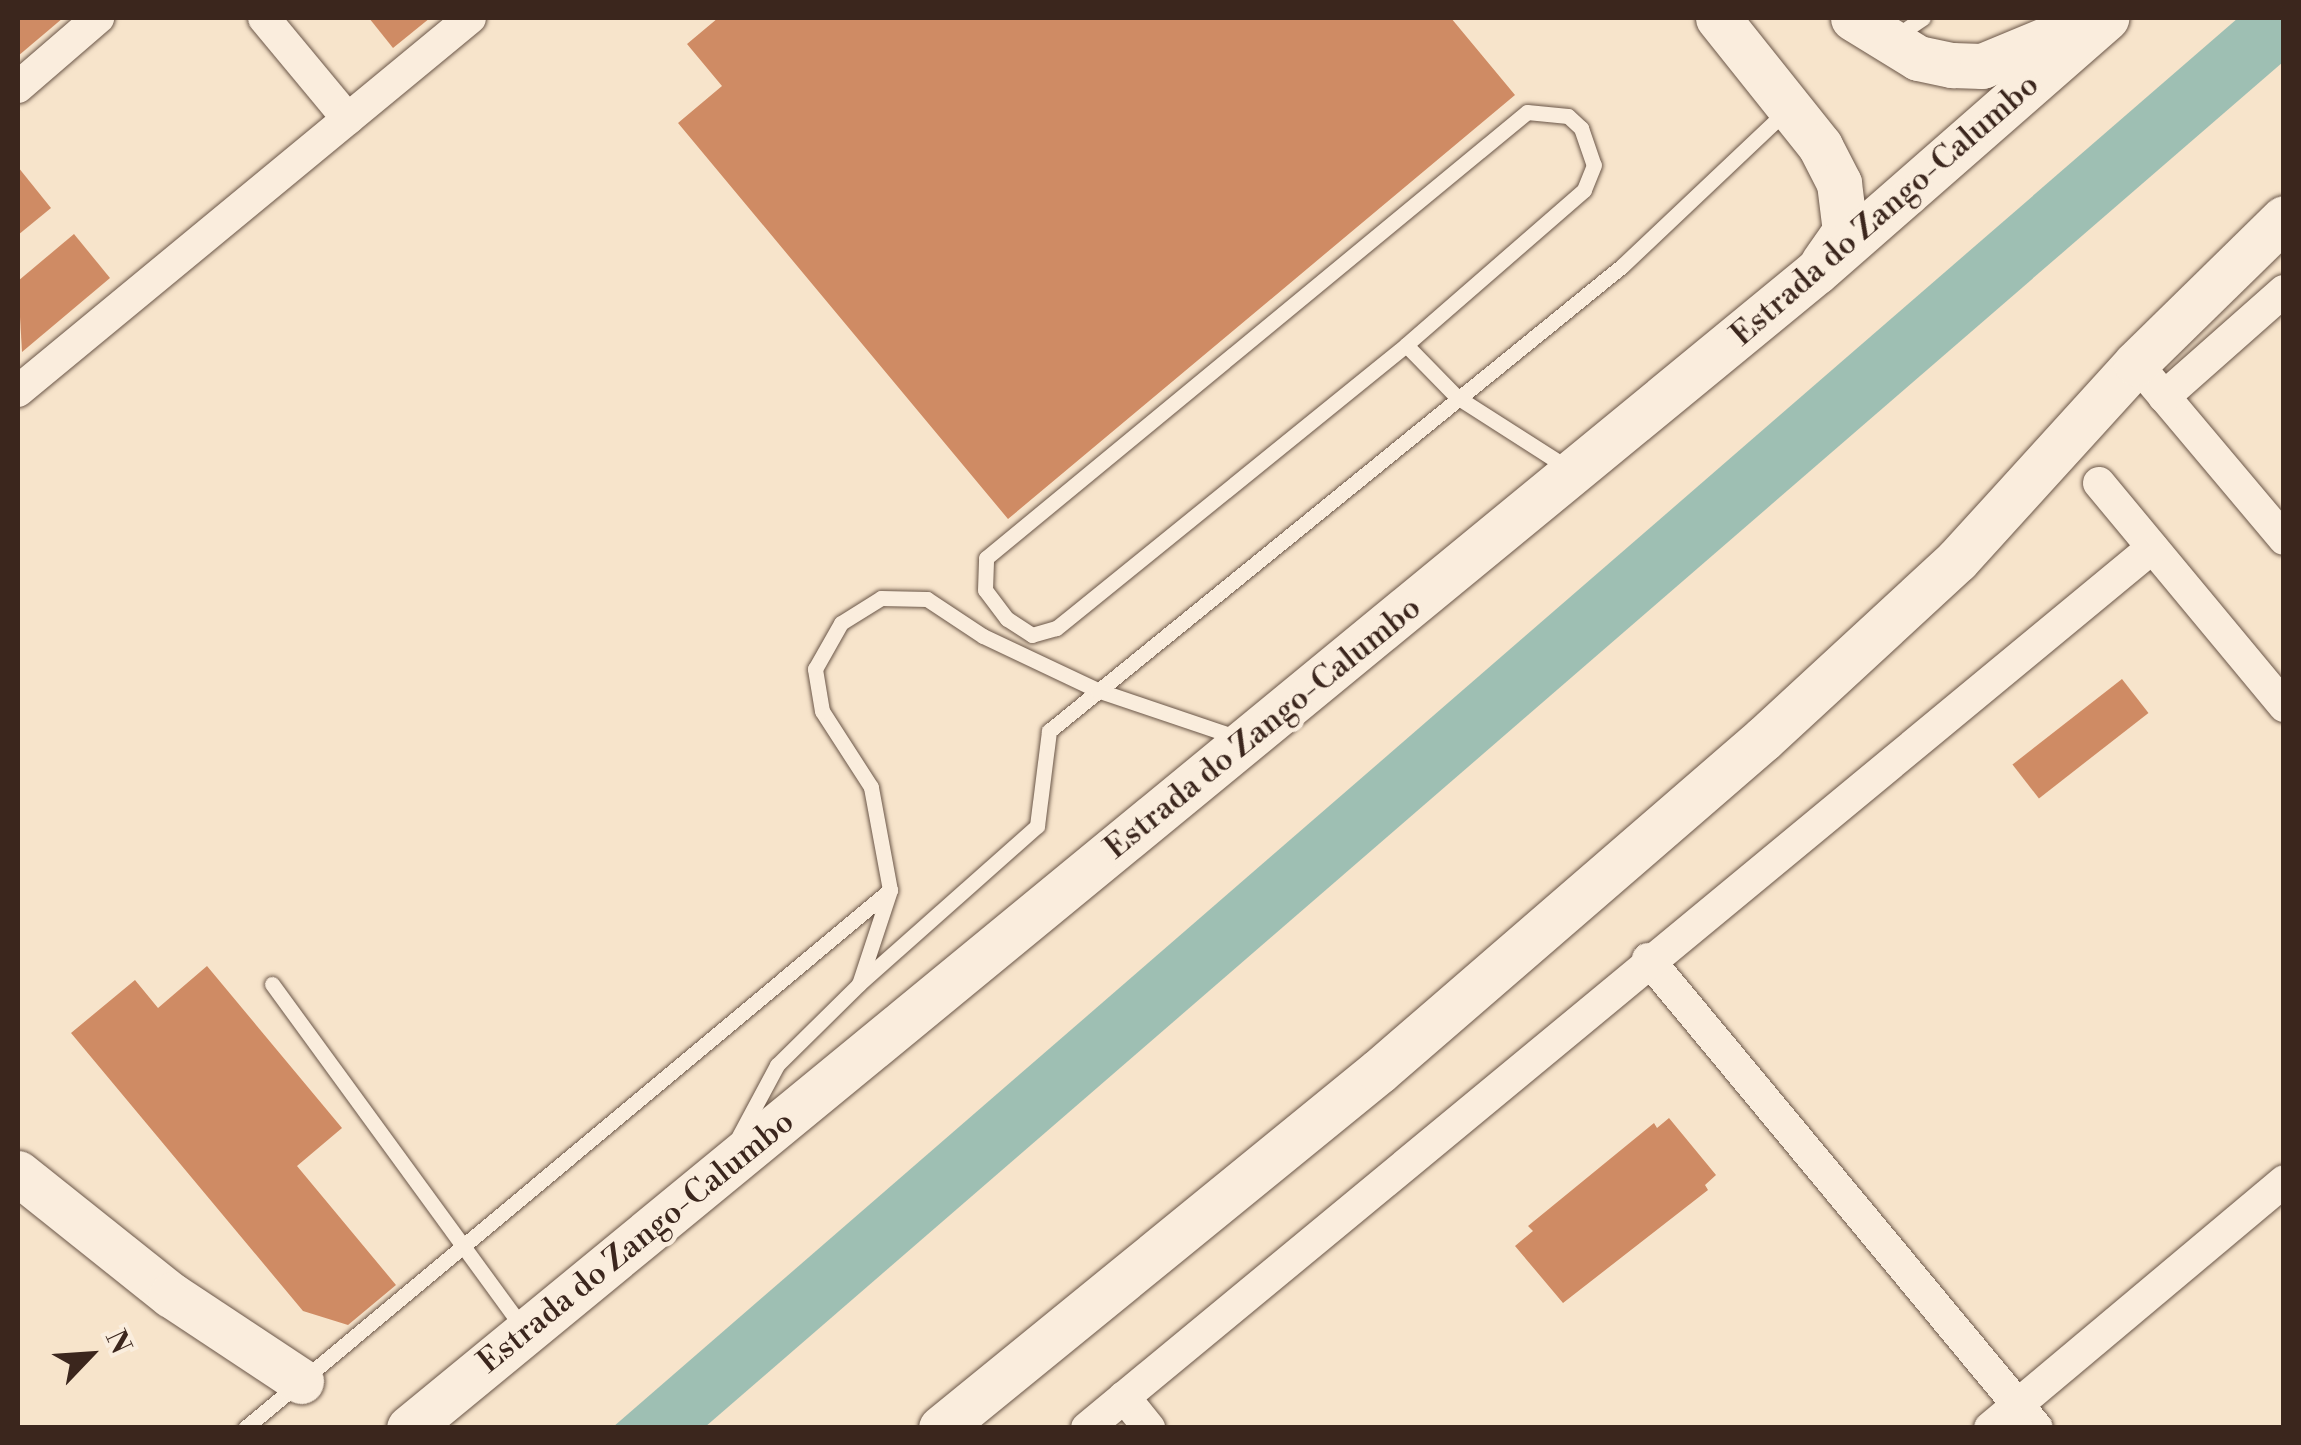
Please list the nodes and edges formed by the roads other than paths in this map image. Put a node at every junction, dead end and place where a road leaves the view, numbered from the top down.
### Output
1 (98, 18) edge
2 (264, 18) edge
3 (470, 18) edge
4 (1718, 18) edge
5 (2092, 18) edge
6 (2106, 18) edge
7 (1888, 26) edge
8 (18, 87) edge
9 (1789, 107) junction
10 (348, 118) junction
11 (2284, 218) edge
12 (1816, 272) junction
13 (2284, 291) edge
14 (1406, 345) junction
15 (2150, 380) junction
16 (18, 391) edge
17 (1457, 397) junction
18 (1574, 472) junction
19 (2099, 483) dead end
20 (2284, 539) edge
21 (2152, 548) junction
22 (1097, 690) junction
23 (2284, 706) edge
24 (1248, 740) junction
25 (890, 890) junction
26 (1648, 959) junction
27 (272, 984) dead end
28 (859, 984) junction
29 (18, 1173) edge
30 (720, 1174) junction
31 (2284, 1180) edge
32 (463, 1244) junction
33 (526, 1332) junction
34 (301, 1381) junction
35 (1124, 1397) junction
36 (2027, 1416) edge
37 (245, 1428) edge
38 (409, 1428) edge
39 (941, 1428) edge
40 (1087, 1428) edge
41 (1149, 1428) edge
42 (1990, 1428) edge

1 - 8 street
2 - 10 street
3 - 10 street
4 - 9 main road
5 - 7 main road
6 - 12 main road, Estrada do Zango-Calumbo
9 - 12 main road
9 - 17 lane
10 - 16 street
11 - 15 main road
12 - 18 main road, Estrada do Zango-Calumbo
13 - 15 street
14 - 14 lane
14 - 17 lane
15 - 20 street
15 - 39 main road
17 - 18 lane
17 - 22 lane
18 - 24 main road, Estrada do Zango-Calumbo
19 - 21 street
21 - 23 street
21 - 26 street
22 - 24 lane
22 - 25 lane
22 - 28 lane
24 - 30 main road, Estrada do Zango-Calumbo
25 - 28 lane
25 - 32 lane
26 - 35 street
26 - 36 street
27 - 32 lane
28 - 30 lane
29 - 34 main road
30 - 33 main road, Estrada do Zango-Calumbo
31 - 36 street
32 - 33 lane
32 - 34 lane
33 - 38 main road, Estrada do Zango-Calumbo
34 - 37 lane
35 - 40 street
35 - 41 street
36 - 42 street

